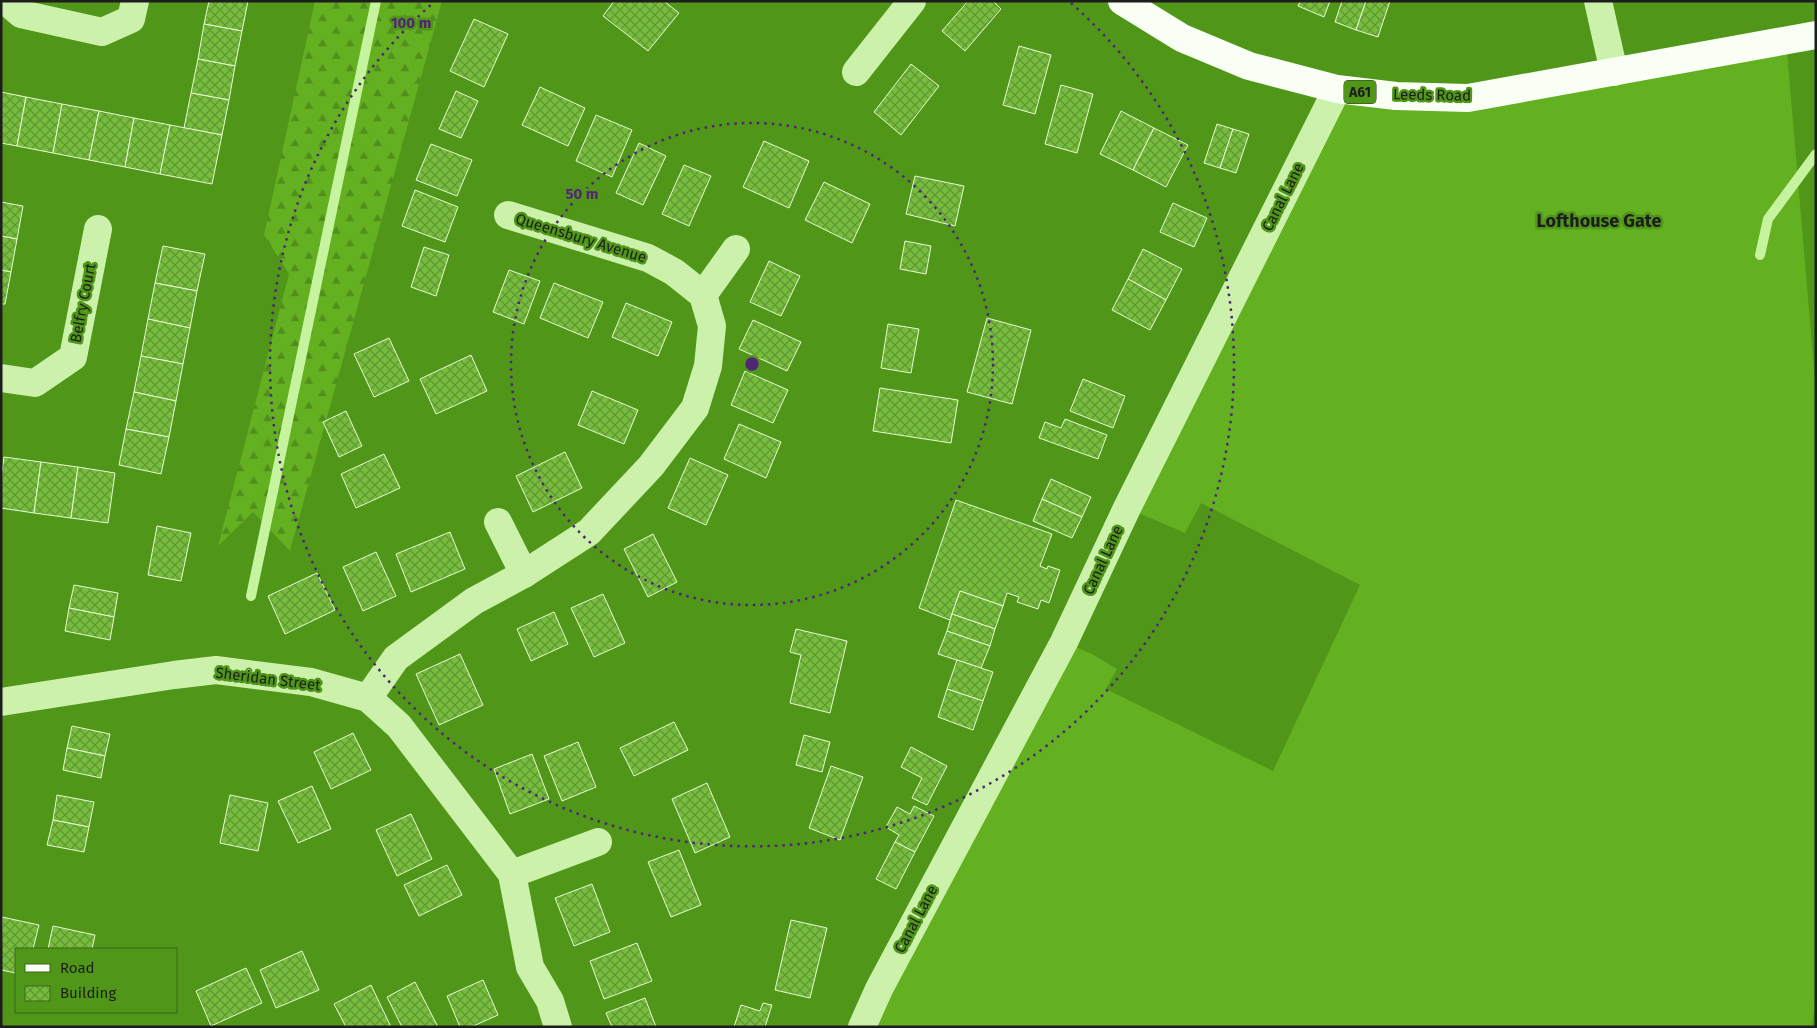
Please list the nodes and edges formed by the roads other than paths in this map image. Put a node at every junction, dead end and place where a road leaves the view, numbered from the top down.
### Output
1 (6, 1) edge
2 (135, 1) edge
3 (912, 1) edge
4 (1122, 1) edge
5 (1598, 1) edge
6 (1816, 35) edge
7 (856, 72) dead end
8 (1614, 72) junction
9 (1337, 89) junction
10 (508, 215) dead end
11 (98, 229) dead end
12 (736, 249) dead end
13 (702, 295) junction
14 (1, 378) edge
15 (498, 522) dead end
16 (524, 574) junction
17 (368, 698) junction
18 (1, 702) edge
19 (598, 842) dead end
20 (512, 874) junction
21 (558, 1027) edge
22 (862, 1027) edge

1 - 2 street
3 - 7 street
4 - 9 main road, Leeds Road / A61
5 - 8 street
6 - 8 main road, Leeds Road / A61
8 - 9 main road, Leeds Road / A61
9 - 22 street, Canal Lane
10 - 13 street, Queensbury Avenue
11 - 14 street, Belfry Court
12 - 13 street
13 - 16 street
15 - 16 street
16 - 17 street
17 - 18 street, Sheridan Street
17 - 20 street, Sheridan Street
19 - 20 street
20 - 21 street, Sheridan Street

